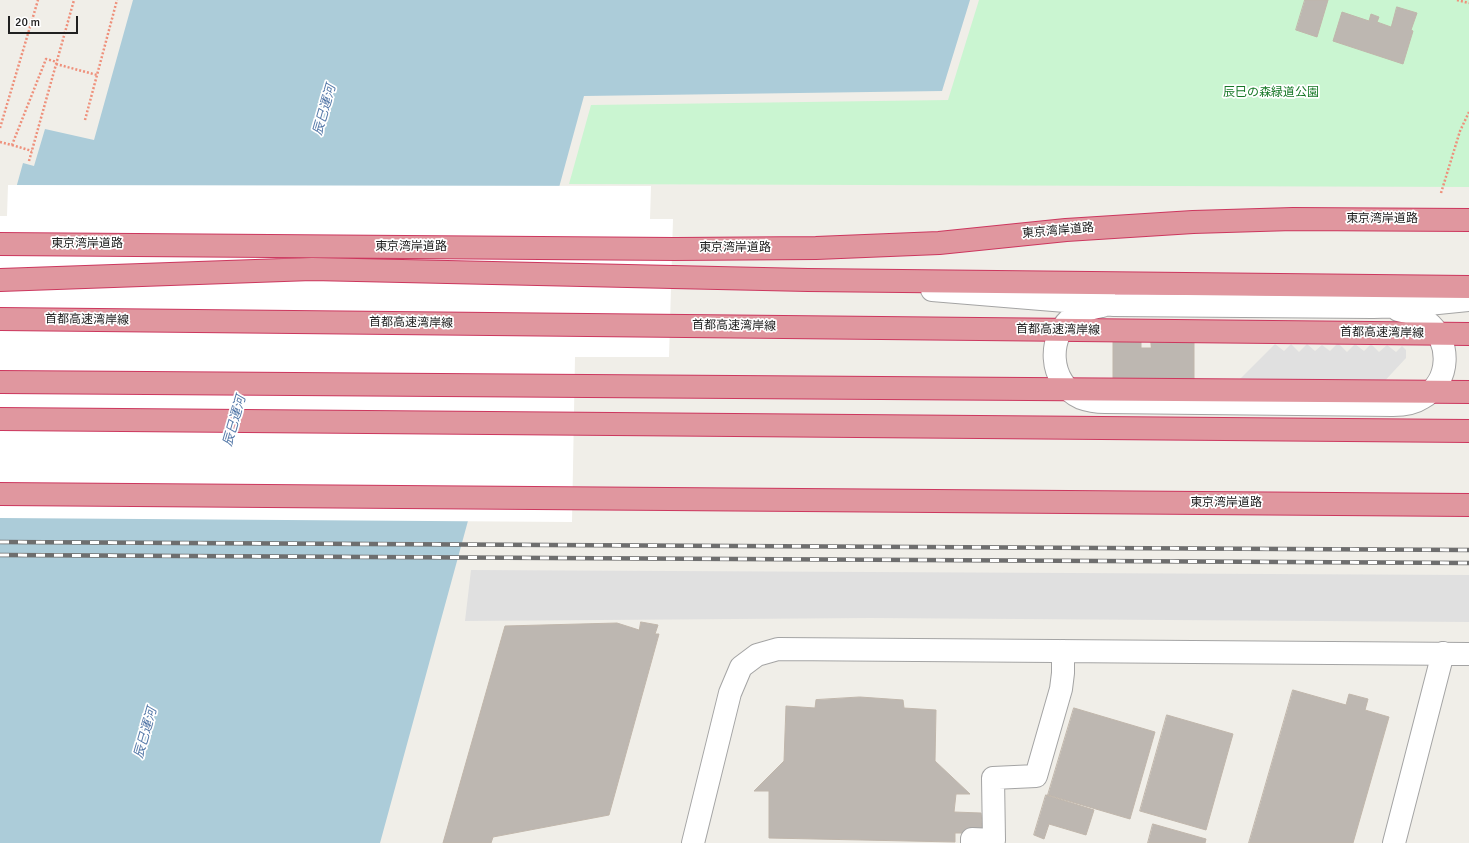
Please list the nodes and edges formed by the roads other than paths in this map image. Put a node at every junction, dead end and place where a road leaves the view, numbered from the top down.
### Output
1 (1459, 220) edge
2 (1469, 229) edge
3 (0, 244) edge
4 (0, 280) edge
5 (808, 280) junction
6 (1469, 287) edge
7 (1469, 300) edge
8 (1114, 305) junction
9 (1373, 307) junction
10 (0, 319) edge
11 (1469, 334) edge
12 (0, 382) edge
13 (1469, 392) edge
14 (0, 419) edge
15 (1469, 431) edge
16 (0, 494) edge
17 (1469, 505) edge
18 (1063, 651) junction
19 (1443, 653) junction
20 (1469, 654) edge
21 (693, 843) edge
22 (972, 843) edge
23 (1394, 843) edge

1 - 2 street
1 - 3 highway, 東京湾岸道路
4 - 5 highway
5 - 6 highway
5 - 8 street
7 - 9 street
8 - 9 street
8 - 9 street
10 - 11 highway, 首都高速湾岸線
12 - 13 highway
14 - 15 highway
16 - 17 highway, 東京湾岸道路
18 - 19 street
18 - 21 street
18 - 22 street
19 - 20 street
19 - 23 street

